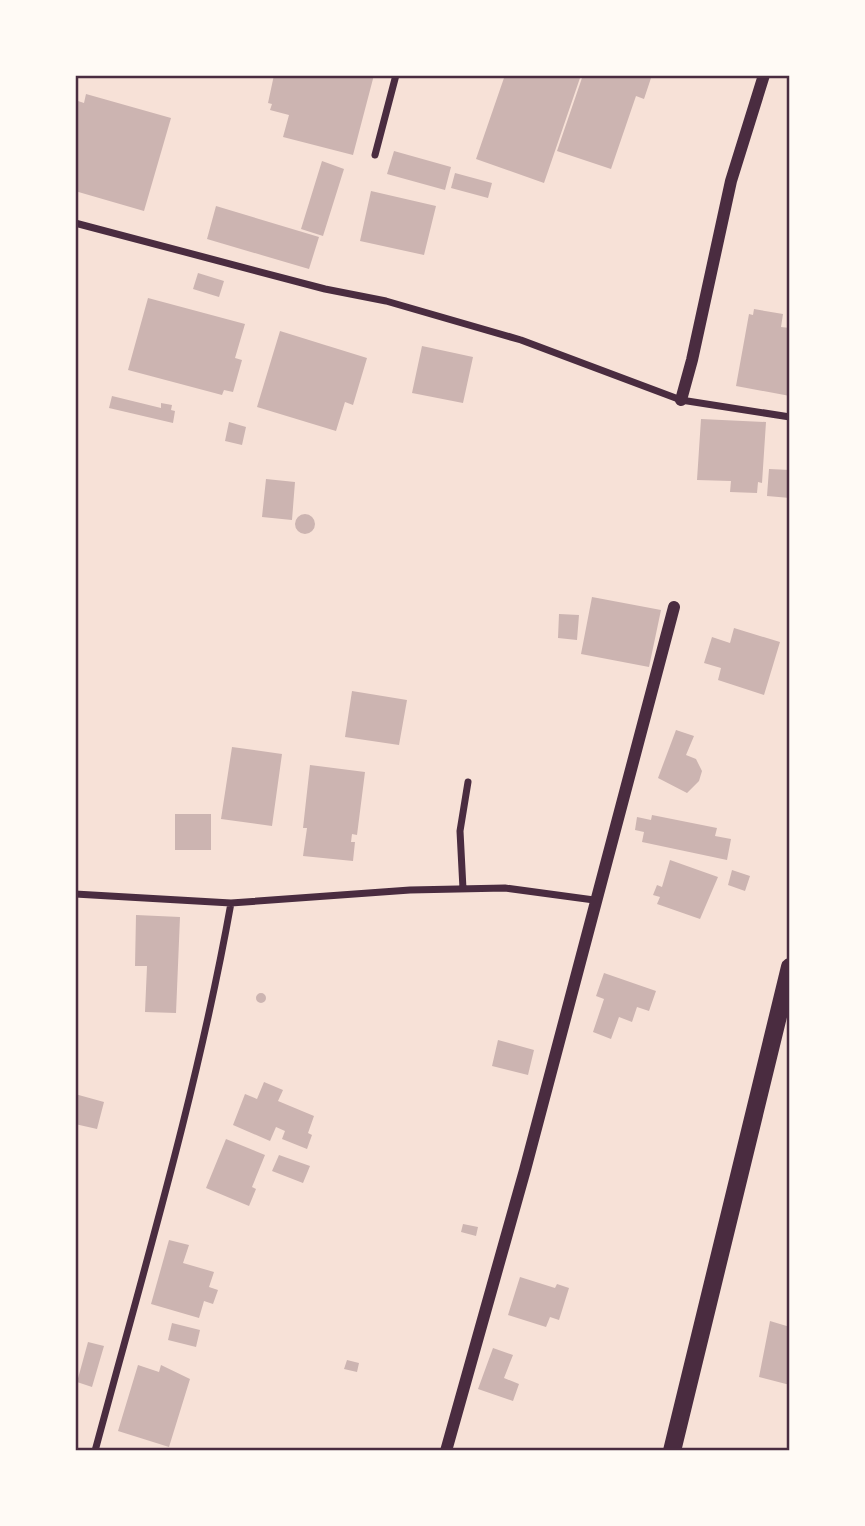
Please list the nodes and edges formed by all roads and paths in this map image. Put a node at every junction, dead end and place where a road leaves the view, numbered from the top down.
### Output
1 (396, 75) edge
2 (764, 75) edge
3 (374, 155) dead end
4 (75, 223) edge
5 (681, 400) junction
6 (790, 417) edge
7 (674, 607) dead end
8 (468, 782) dead end
9 (463, 889) junction
10 (75, 894) edge
11 (594, 900) junction
12 (231, 902) junction
13 (790, 967) edge
14 (95, 1451) edge
15 (446, 1451) edge
16 (672, 1451) edge

1 - 3 street
2 - 5 street
4 - 5 street
5 - 6 street
7 - 11 street
8 - 9 street
9 - 11 street
9 - 12 street
10 - 12 street
11 - 15 street
12 - 14 street
13 - 16 main road

